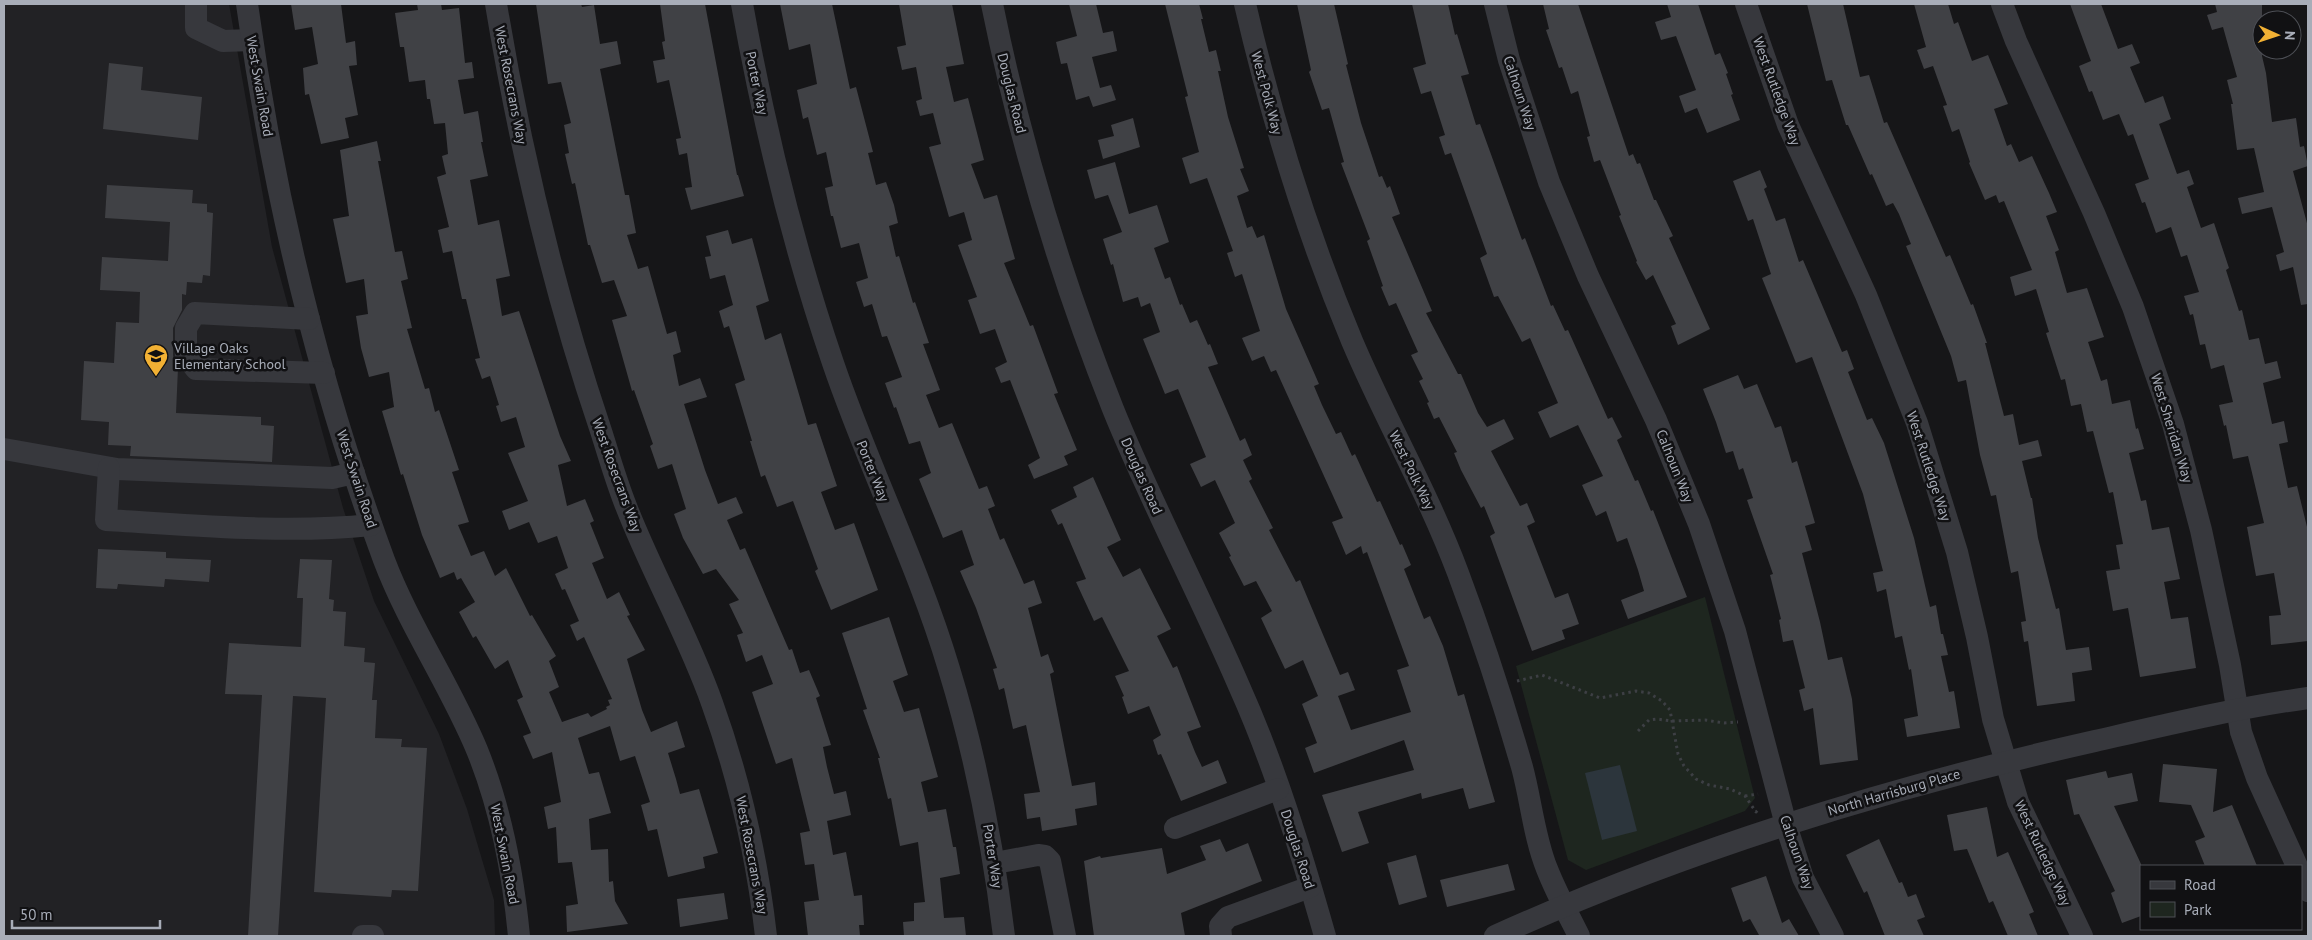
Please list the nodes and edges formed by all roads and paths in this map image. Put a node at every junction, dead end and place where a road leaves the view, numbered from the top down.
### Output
1 (196, 4) edge
2 (246, 4) edge
3 (496, 4) edge
4 (742, 4) edge
5 (992, 4) edge
6 (1245, 4) edge
7 (1495, 4) edge
8 (1746, 4) edge
9 (2002, 4) edge
10 (252, 40) junction
11 (309, 319) junction
12 (324, 373) junction
13 (4, 449) edge
14 (109, 468) junction
15 (354, 473) junction
16 (371, 525) junction
17 (1516, 682) dead end
18 (2308, 698) edge
19 (2237, 711) junction
20 (1671, 721) junction
21 (1740, 722) dead end
22 (1638, 731) dead end
23 (2006, 761) junction
24 (1278, 790) junction
25 (1764, 794) dead end
26 (1745, 796) junction
27 (1761, 806) dead end
28 (1786, 825) junction
29 (1175, 828) dead end
30 (995, 863) junction
31 (2297, 865) edge
32 (2302, 876) edge
33 (1310, 887) junction
34 (2308, 891) edge
35 (1565, 907) junction
36 (363, 936) edge
37 (373, 936) edge
38 (519, 936) edge
39 (766, 936) edge
40 (1004, 936) edge
41 (1065, 936) edge
42 (1221, 936) edge
43 (1325, 936) edge
44 (1495, 936) edge
45 (1579, 936) edge
46 (1833, 936) edge
47 (2082, 936) edge

1 - 10 street
2 - 10 street, West Swain Road
3 - 39 street, West Rosecrans Way
4 - 30 street, Porter Way
5 - 24 street, Douglas Road
6 - 35 street, West Polk Way
7 - 28 street, Calhoun Way
8 - 23 street, West Rutledge Way
9 - 19 street, West Sheridan Way
10 - 11 street, West Swain Road
11 - 12 street, West Swain Road
11 - 12 street
12 - 15 street, West Swain Road
13 - 14 street
14 - 15 street
14 - 16 street
15 - 16 street, West Swain Road
16 - 38 street, West Swain Road
17 - 20 path
18 - 19 street, North Harrisburg Place
19 - 23 street, North Harrisburg Place
19 - 31 street, West Sheridan Way
20 - 21 path
20 - 22 path
20 - 26 path
23 - 28 street, North Harrisburg Place
23 - 47 street, West Rutledge Way
24 - 29 street
24 - 33 street, Douglas Road
25 - 26 path
26 - 27 path
28 - 35 street, North Harrisburg Place
28 - 46 street, Calhoun Way
30 - 40 street, Porter Way
30 - 41 street
32 - 34 street
33 - 42 street
33 - 43 street, Douglas Road
35 - 44 street, North Harrisburg Place
35 - 45 street, West Polk Way
36 - 37 street

